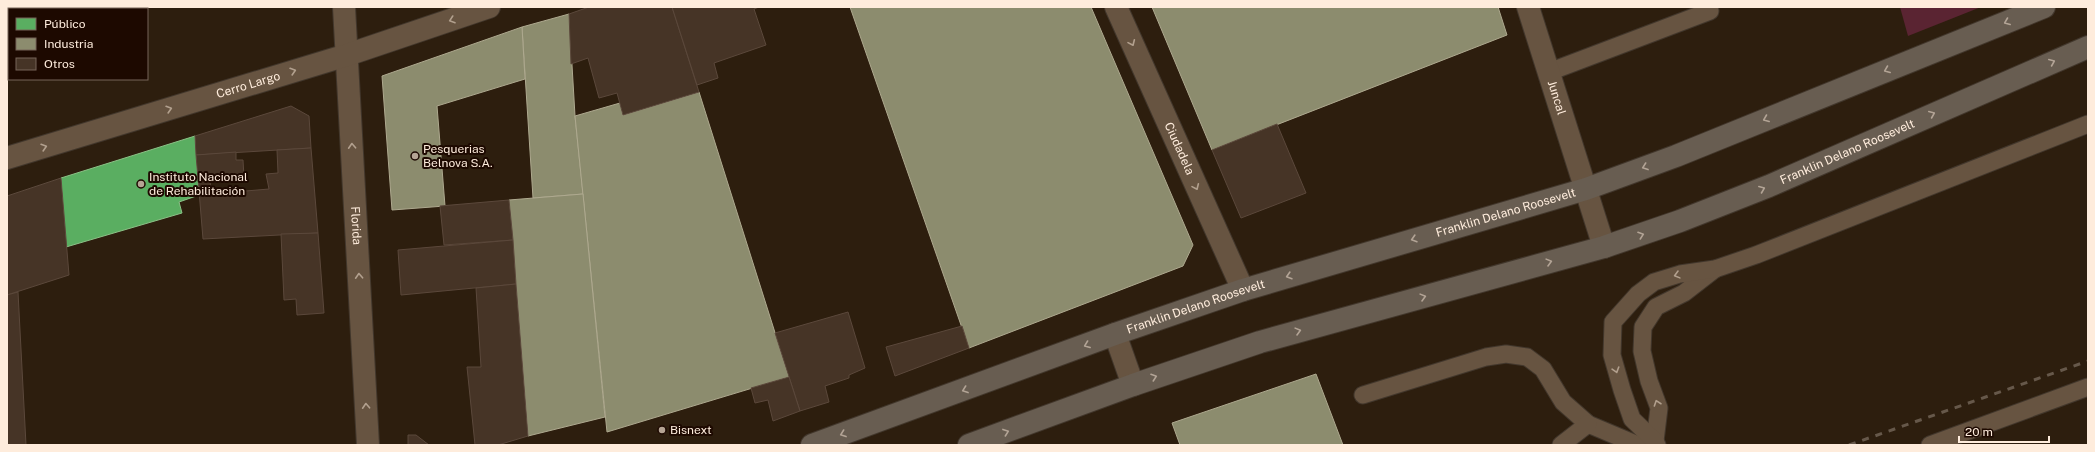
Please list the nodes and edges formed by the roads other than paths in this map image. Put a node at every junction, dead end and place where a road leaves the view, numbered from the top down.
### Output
1 (344, 7) edge
2 (489, 7) edge
3 (1116, 7) edge
4 (1528, 7) edge
5 (2044, 7) edge
6 (1713, 8) edge
7 (2088, 47) edge
8 (347, 55) junction
9 (1549, 72) junction
10 (2088, 124) edge
11 (7, 158) edge
12 (1586, 188) junction
13 (1604, 247) junction
14 (1715, 269) junction
15 (1243, 290) junction
16 (1115, 334) junction
17 (1133, 385) junction
18 (2088, 387) edge
19 (1364, 395) dead end
20 (1588, 424) junction
21 (1656, 443) edge
22 (368, 445) edge
23 (812, 445) edge
24 (969, 445) edge
25 (1561, 445) edge
26 (1638, 445) edge
27 (1930, 445) edge

1 - 8 street, Florida
2 -> 8 street, Cerro Largo
3 -> 15 street, Ciudadela
4 - 9 street, Juncal
5 -> 12 main road, Franklin Delano Roosevelt
6 - 9 lane
13 -> 7 main road, Franklin Delano Roosevelt
11 -> 8 street, Cerro Largo
22 -> 8 street, Florida
9 - 12 street, Juncal
10 - 14 lane
12 - 13 street, Franklin Delano Roosevelt
12 -> 15 main road, Franklin Delano Roosevelt
17 -> 13 main road, Franklin Delano Roosevelt
21 -> 14 lane
14 -> 21 lane
15 - 16 main road, Franklin Delano Roosevelt
16 - 17 street
16 -> 23 main road, Franklin Delano Roosevelt
24 -> 17 main road, Franklin Delano Roosevelt
18 - 27 lane
19 - 20 lane
20 - 25 lane
20 - 26 lane

